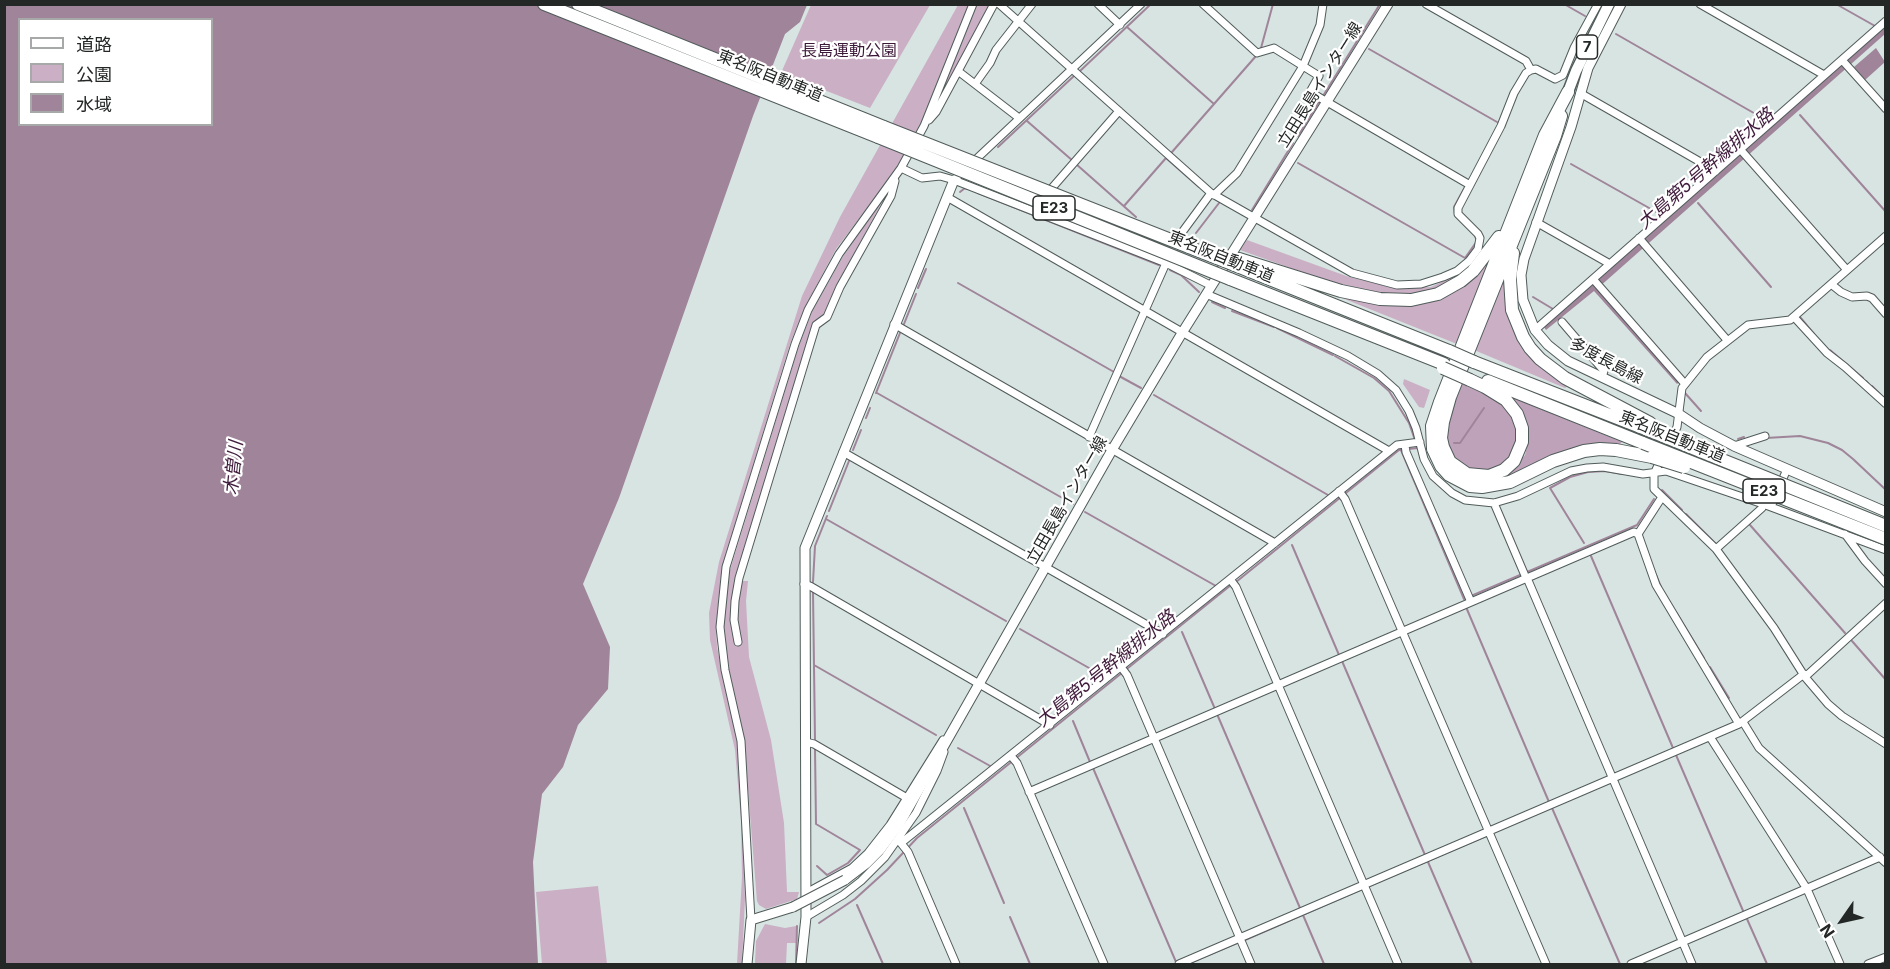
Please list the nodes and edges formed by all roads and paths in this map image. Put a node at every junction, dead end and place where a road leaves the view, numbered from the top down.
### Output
1 (544, 4) edge
2 (578, 4) edge
3 (973, 4) edge
4 (994, 4) edge
5 (999, 4) edge
6 (1032, 4) edge
7 (1098, 4) edge
8 (1141, 4) edge
9 (1203, 4) edge
10 (1323, 4) edge
11 (1388, 4) edge
12 (1426, 4) edge
13 (1598, 4) edge
14 (1609, 4) edge
15 (1621, 4) edge
16 (1700, 4) edge
17 (1886, 21) edge
18 (1019, 22) junction
19 (1120, 24) junction
20 (1842, 60) junction
21 (1303, 66) junction
22 (1072, 68) junction
23 (1531, 69) junction
24 (958, 71) junction
25 (1824, 75) junction
26 (975, 84) junction
27 (1574, 92) junction
28 (1326, 102) junction
29 (1886, 109) edge
30 (1119, 111) junction
31 (1019, 118) junction
32 (924, 126) junction
33 (1741, 150) junction
34 (1716, 171) junction
35 (898, 172) junction
36 (954, 180) junction
37 (1470, 184) junction
38 (1213, 194) junction
39 (946, 197) junction
40 (1032, 210) junction
41 (1254, 218) junction
42 (1516, 220) junction
43 (1536, 222) junction
44 (1886, 236) edge
45 (1639, 239) junction
46 (1166, 263) junction
47 (1238, 263) junction
48 (1610, 264) junction
49 (1847, 270) junction
50 (1594, 279) junction
51 (1831, 284) junction
52 (1209, 290) junction
53 (1144, 311) junction
54 (1886, 314) edge
55 (1794, 317) junction
56 (1562, 322) dead end
57 (894, 324) junction
58 (1535, 330) junction
59 (1182, 333) junction
60 (1727, 340) junction
61 (1470, 377) junction
62 (1602, 377) junction
63 (1685, 384) junction
64 (1886, 404) edge
65 (1679, 414) junction
66 (1649, 427) junction
67 (1764, 436) dead end
68 (1089, 437) junction
69 (1420, 442) junction
70 (1734, 446) junction
71 (1405, 447) junction
72 (1112, 450) junction
73 (1389, 451) junction
74 (843, 452) junction
75 (1787, 469) junction
76 (1654, 474) junction
77 (1342, 494) junction
78 (1662, 496) junction
79 (1494, 503) junction
80 (1767, 505) junction
81 (1816, 505) junction
82 (1886, 512) edge
83 (1886, 526) edge
84 (1638, 534) junction
85 (1845, 534) junction
86 (1886, 539) edge
87 (1275, 543) junction
88 (1716, 549) junction
89 (1886, 550) edge
90 (1046, 567) junction
91 (1525, 576) junction
92 (1233, 583) junction
93 (1886, 584) edge
94 (804, 585) junction
95 (1469, 599) junction
96 (1886, 603) edge
97 (1403, 632) junction
98 (1163, 634) junction
99 (738, 642) dead end
100 (1123, 670) junction
101 (1805, 675) junction
102 (980, 683) junction
103 (1278, 685) junction
104 (1741, 723) junction
105 (1050, 725) junction
106 (951, 732) junction
107 (1710, 737) junction
108 (1154, 738) junction
109 (806, 742) junction
110 (1886, 744) edge
111 (1014, 759) junction
112 (1612, 778) junction
113 (1029, 792) junction
114 (907, 798) junction
115 (1489, 831) junction
116 (901, 843) junction
117 (1880, 857) junction
118 (1886, 863) edge
119 (1364, 885) junction
120 (1807, 889) junction
121 (806, 893) junction
122 (806, 917) junction
123 (751, 920) junction
124 (1240, 938) junction
125 (1683, 942) junction
126 (1884, 960) edge
127 (747, 964) edge
128 (801, 964) edge
129 (956, 964) edge
130 (1104, 964) edge
131 (1179, 964) edge
132 (1251, 964) edge
133 (1398, 964) edge
134 (1546, 964) edge
135 (1631, 964) edge
136 (1692, 964) edge
137 (1840, 964) edge
138 (1868, 964) edge

1 - 61 highway, 東名阪自動車道 / E23, bridge
2 - 47 highway, 東名阪自動車道 / E23, bridge
3 - 32 street
4 - 24 street
5 - 18 street
6 - 18 street
7 - 19 street
8 - 19 street
9 - 21 street
10 - 21 street
11 - 28 main road, 立田長島インター線
12 - 23 street
13 - 23 street
14 - 27 main road, 7
15 - 27 main road, 多度長島線
16 - 25 street
17 - 20 street
18 - 22 street
18 - 26 street
19 - 22 street
20 - 25 street
20 - 29 street
21 - 28 street
21 - 38 street
22 - 30 street
22 - 31 street
23 - 37 street
24 - 26 street
24 - 32 street
25 - 33 street
26 - 31 street
27 - 34 street
27 - 42 highway
27 - 43 main road, 多度長島線
28 - 37 street
28 - 41 main road, 立田長島インター線
30 - 38 street
30 - 40 street
31 - 36 street
32 - 35 street
33 - 34 street
33 - 49 street
34 - 45 street
35 - 36 street
35 - 99 street
35 - 123 street
36 - 39 main road
36 - 40 street
37 - 41 street
38 - 41 street
38 - 46 street
39 - 53 street
39 - 57 main road
40 - 46 street
41 - 52 main road, 立田長島インター線
42 - 47 highway
42 - 61 highway
42 - 66 highway
42 - 81 highway, bridge
43 - 48 street
43 - 58 main road, 多度長島線
44 - 49 street
45 - 48 street
45 - 60 street
46 - 52 street
46 - 53 street
47 - 66 highway, 東名阪自動車道, bridge
48 - 50 street
49 - 51 street
50 - 58 street
50 - 63 street
51 - 54 street
51 - 55 street
52 - 59 main road, 立田長島インター線
52 - 69 street
53 - 59 street
53 - 68 street
55 - 60 street
55 - 64 street
56 - 62 street
57 - 68 street
57 - 74 main road
58 - 62 main road, 多度長島線
59 - 72 main road, 立田長島インター線
59 - 73 street
60 - 63 street
61 - 81 highway, 東名阪自動車道 / E23, bridge
62 - 65 main road, 多度長島線
63 - 65 street
65 - 70 main road, 多度長島線
65 - 76 street
66 - 81 highway, bridge
67 - 70 street
68 - 72 street
69 - 71 street
69 - 79 street
70 - 75 main road, 多度長島線
71 - 73 street
71 - 95 street
72 - 87 street
72 - 90 main road, 立田長島インター線
73 - 77 street
74 - 90 street
74 - 94 main road
75 - 80 street
75 - 82 main road, 多度長島線
76 - 78 street
76 - 79 street
76 - 80 street
77 - 87 street
77 - 97 street
78 - 84 street
78 - 88 street
79 - 91 street
80 - 85 street
80 - 88 street
81 - 83 highway, 東名阪自動車道 / E23, bridge
81 - 86 highway, 東名阪自動車道 / E23, bridge
84 - 91 street
84 - 104 street
85 - 89 street
85 - 93 street
87 - 92 street
88 - 101 street
90 - 98 street
90 - 102 main road, 立田長島インター線
91 - 95 street
91 - 112 street
92 - 98 street
92 - 103 street
94 - 102 street
94 - 109 main road
95 - 97 street
96 - 101 street
97 - 103 street
97 - 115 street
98 - 100 street
100 - 105 street
100 - 108 street
101 - 104 street
101 - 110 street
102 - 105 street
102 - 106 main road, 立田長島インター線
103 - 108 street
103 - 119 street
104 - 107 street
104 - 117 street
105 - 111 street
106 - 114 street
106 - 116 street
106 - 123 main road, 立田長島インター線, bridge
107 - 112 street
107 - 120 street
108 - 113 street
108 - 124 street
109 - 114 street
109 - 121 main road
111 - 113 street
111 - 116 street
112 - 115 street
112 - 125 street
113 - 130 street
114 - 121 street
115 - 119 street
115 - 134 street
116 - 122 street
116 - 129 street
117 - 118 street
117 - 120 street
119 - 124 street
119 - 133 street
120 - 125 street
120 - 137 street
121 - 122 main road
122 - 128 main road
123 - 127 main road
124 - 131 street
124 - 132 street
125 - 135 street
125 - 136 street
126 - 138 street

